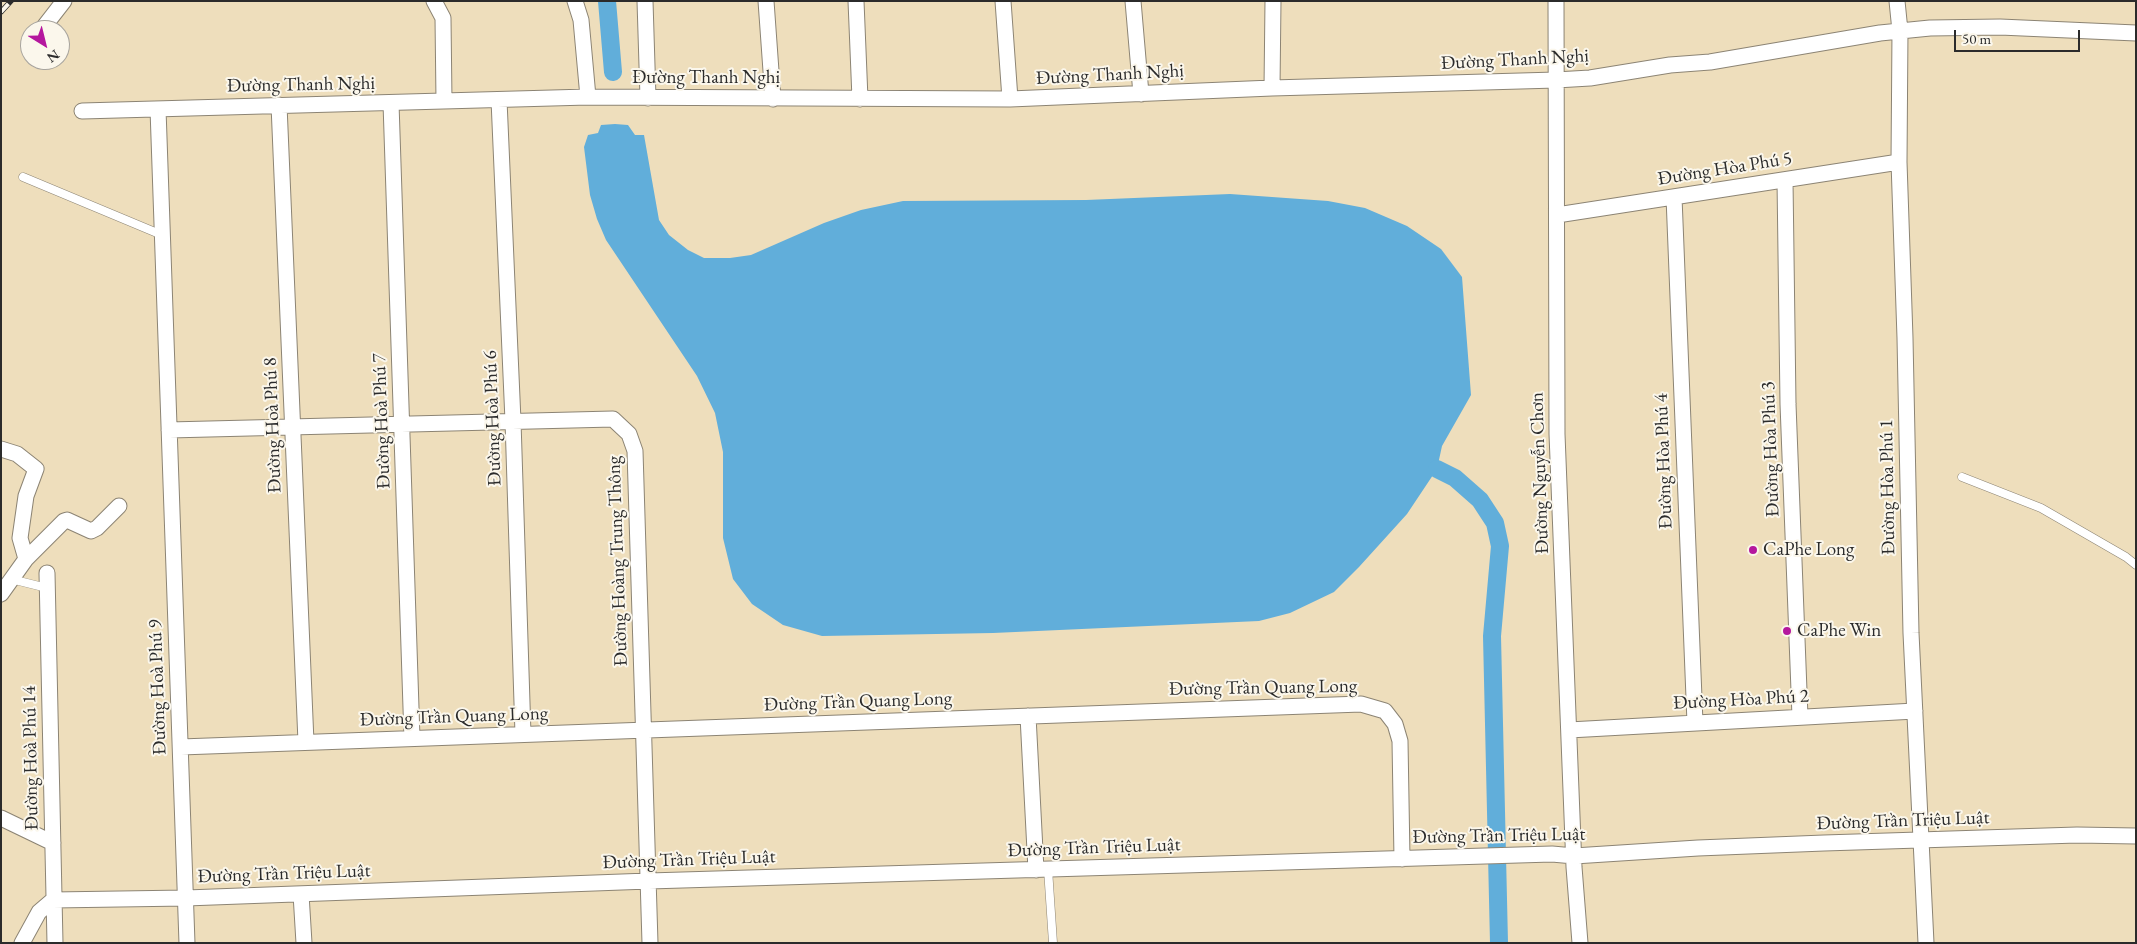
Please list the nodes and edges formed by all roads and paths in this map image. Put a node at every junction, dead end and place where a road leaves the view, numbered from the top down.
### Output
1 (64, 1) edge
2 (434, 1) edge
3 (575, 1) edge
4 (645, 1) edge
5 (766, 1) edge
6 (856, 1) edge
7 (1003, 1) edge
8 (1134, 1) edge
9 (1273, 1) edge
10 (1556, 1) edge
11 (1897, 1) edge
12 (49, 20) edge
13 (1900, 31) junction
14 (2136, 33) edge
15 (1556, 80) junction
16 (1272, 88) junction
17 (1141, 94) junction
18 (588, 98) junction
19 (648, 98) junction
20 (773, 99) junction
21 (860, 99) junction
22 (499, 100) junction
23 (1010, 100) junction
24 (444, 101) junction
25 (391, 103) junction
26 (279, 105) junction
27 (158, 108) junction
28 (82, 111) dead end
29 (1899, 162) junction
30 (23, 177) dead end
31 (1785, 180) junction
32 (1674, 197) junction
33 (1557, 215) junction
34 (162, 235) junction
35 (513, 421) junction
36 (402, 424) junction
37 (293, 426) junction
38 (169, 430) junction
39 (1, 449) edge
40 (1962, 477) dead end
41 (119, 506) dead end
42 (26, 559) junction
43 (2136, 565) edge
44 (47, 573) dead end
45 (11, 579) junction
46 (47, 588) junction
47 (1, 594) edge
48 (1916, 711) junction
49 (1028, 716) junction
50 (1800, 717) junction
51 (1695, 723) junction
52 (644, 730) junction
53 (1569, 730) junction
54 (523, 734) junction
55 (412, 738) junction
56 (306, 742) junction
57 (181, 746) junction
58 (1, 818) edge
59 (2136, 836) edge
60 (1922, 840) junction
61 (53, 843) junction
62 (1574, 856) junction
63 (1402, 859) junction
64 (1042, 869) junction
65 (649, 881) junction
66 (301, 894) junction
67 (186, 898) junction
68 (54, 900) junction
69 (22, 943) edge
70 (55, 943) edge
71 (188, 943) edge
72 (304, 943) edge
73 (650, 943) edge
74 (1053, 943) edge
75 (1580, 943) edge
76 (1926, 943) edge

1 - 12 street
2 - 24 street
3 - 18 street
4 - 19 street
5 - 20 street
6 - 21 street
7 - 23 street
8 - 17 street
9 - 16 street
10 - 15 street, Đường Nguyễn Chơn
11 - 13 street, Đường Hòa Phú 1
13 - 14 street, Đường Thanh Nghị
13 - 15 street, Đường Thanh Nghị
13 - 29 street, Đường Hòa Phú 1
15 - 16 street, Đường Thanh Nghị
15 - 33 street, Đường Nguyễn Chơn
16 - 17 street, Đường Thanh Nghị
17 - 23 street, Đường Thanh Nghị
18 - 19 street, Đường Thanh Nghị
18 - 22 street, Đường Thanh Nghị
19 - 20 street, Đường Thanh Nghị
20 - 21 street, Đường Thanh Nghị
21 - 23 street, Đường Thanh Nghị
22 - 24 street, Đường Thanh Nghị
22 - 35 street, Đường Hoà Phú 6
24 - 25 street, Đường Thanh Nghị
25 - 26 street, Đường Thanh Nghị
25 - 36 street, Đường Hoà Phú 7
26 - 27 street, Đường Thanh Nghị
26 - 37 street, Đường Hoà Phú 8
27 - 28 street, Đường Thanh Nghị
27 - 34 street, Đường Hoà Phú 9
29 - 31 street, Đường Hòa Phú 5
29 - 48 street, Đường Hòa Phú 1
30 - 34 lane
31 - 32 street, Đường Hòa Phú 5
31 - 50 street, Đường Hòa Phú 3
32 - 33 street, Đường Hòa Phú 5
32 - 51 street, Đường Hòa Phú 4
33 - 53 street, Đường Nguyễn Chơn
34 - 38 street, Đường Hoà Phú 9
35 - 36 street, Đường Hoàng Trung Thông
35 - 52 street, Đường Hoàng Trung Thông
35 - 54 street, Đường Hoà Phú 6
36 - 37 street, Đường Hoàng Trung Thông
36 - 55 street, Đường Hoà Phú 7
37 - 38 street, Đường Hoàng Trung Thông
37 - 56 street, Đường Hoà Phú 8
38 - 57 street, Đường Hoà Phú 9
39 - 42 street
40 - 43 lane
41 - 42 street
42 - 45 street
44 - 46 street, Đường Hoà Phú 14
45 - 46 lane
45 - 47 street
46 - 61 street, Đường Hoà Phú 14
48 - 50 street, Đường Hòa Phú 2
48 - 60 street, Đường Hòa Phú 1
49 - 52 street, Đường Trần Quang Long
49 - 63 street, Đường Trần Quang Long
49 - 64 street
50 - 51 street, Đường Hòa Phú 2
51 - 53 street, Đường Hòa Phú 2
52 - 54 street, Đường Trần Quang Long
52 - 65 street, Đường Hoàng Trung Thông
53 - 62 street, Đường Nguyễn Chơn
54 - 55 street, Đường Trần Quang Long
55 - 56 street, Đường Trần Quang Long
56 - 57 street, Đường Trần Quang Long
57 - 67 street, Đường Hoà Phú 9
58 - 61 street
59 - 60 street, Đường Trần Triệu Luật
60 - 62 street, Đường Trần Triệu Luật
60 - 76 street, Đường Hòa Phú 1
61 - 68 street, Đường Hoà Phú 14
62 - 63 street, Đường Trần Triệu Luật
62 - 75 street, Đường Nguyễn Chơn
63 - 64 street, Đường Trần Triệu Luật
64 - 65 street, Đường Trần Triệu Luật
64 - 74 lane
65 - 66 street, Đường Trần Triệu Luật
65 - 73 street, Đường Hoàng Trung Thông
66 - 67 street, Đường Trần Triệu Luật
66 - 72 street
67 - 68 street, Đường Trần Triệu Luật
67 - 71 street, Đường Hoà Phú 9
68 - 69 street
68 - 70 street, Đường Hoà Phú 14

